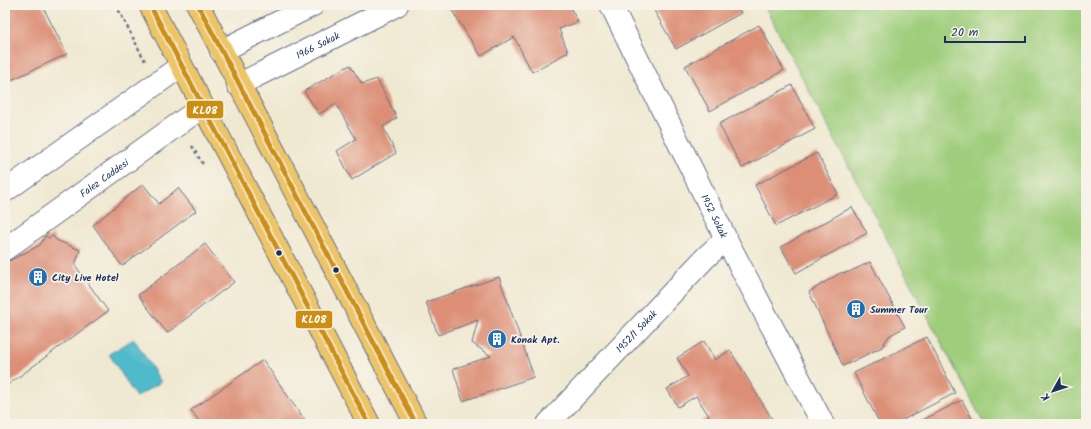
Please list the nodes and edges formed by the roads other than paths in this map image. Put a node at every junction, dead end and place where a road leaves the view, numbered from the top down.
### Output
1 (150, 5) edge
2 (198, 5) edge
3 (313, 5) edge
4 (397, 5) edge
5 (611, 5) edge
6 (221, 52) junction
7 (181, 66) junction
8 (238, 85) junction
9 (202, 107) junction
10 (5, 191) edge
11 (726, 239) junction
12 (5, 249) edge
13 (369, 424) edge
14 (416, 424) edge
15 (548, 424) edge
16 (823, 424) edge

1 - 7 main road
2 - 6 main road
3 - 6 street
4 - 8 street, 1966 Sokak
5 - 11 street, 1952 Sokak
6 - 8 main road
7 - 9 main road
7 - 10 street
8 - 14 main road
9 - 12 street, Falez Caddesi
9 - 13 main road
11 - 15 street, 1952/1 Sokak
11 - 16 street, 1952 Sokak

